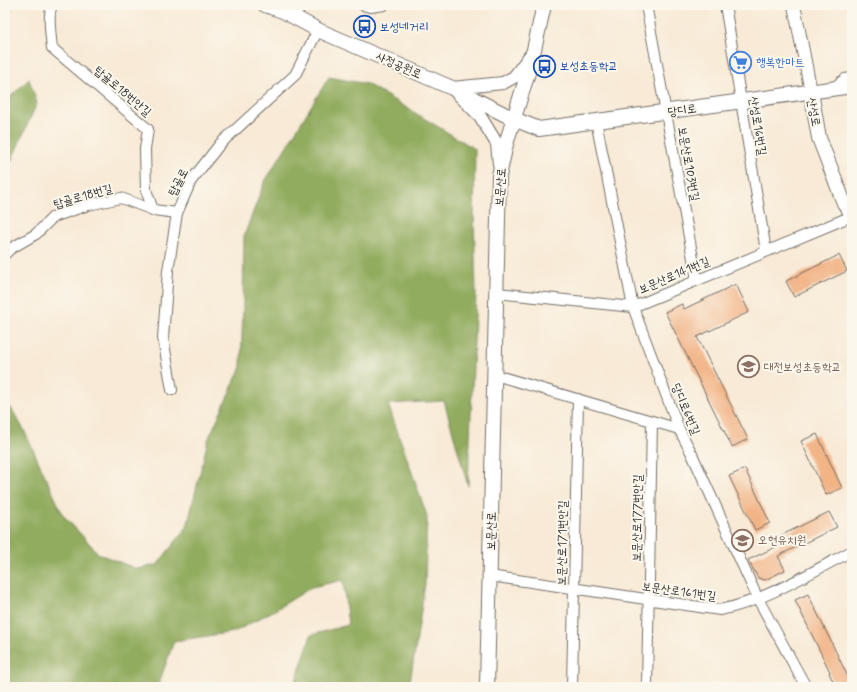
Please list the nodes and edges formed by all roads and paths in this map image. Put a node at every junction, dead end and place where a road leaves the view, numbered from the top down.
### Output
1 (53, 5) edge
2 (265, 5) edge
3 (363, 5) edge
4 (384, 5) edge
5 (543, 5) edge
6 (646, 5) edge
7 (725, 5) edge
8 (794, 5) edge
9 (283, 7) edge
10 (318, 30) junction
11 (533, 52) junction
12 (852, 78) edge
13 (852, 86) edge
14 (452, 88) junction
15 (832, 89) junction
16 (852, 91) edge
17 (810, 92) junction
18 (741, 101) junction
19 (666, 112) junction
20 (514, 119) junction
21 (596, 122) junction
22 (499, 176) junction
23 (153, 210) junction
24 (177, 213) junction
25 (852, 215) edge
26 (766, 251) junction
27 (5, 254) edge
28 (697, 280) junction
29 (497, 293) junction
30 (633, 306) junction
31 (495, 375) junction
32 (172, 390) dead end
33 (578, 399) junction
34 (652, 421) junction
35 (679, 429) junction
36 (852, 551) edge
37 (490, 576) junction
38 (574, 589) junction
39 (758, 599) junction
40 (648, 600) junction
41 (487, 687) edge
42 (572, 687) edge
43 (647, 687) edge
44 (806, 687) edge

1 - 23 street, 탑골로18번안길
2 - 9 main road, 사정공원로
3 - 4 street
5 - 11 main road, 보문산로
6 - 19 street, 보문산로103번길
7 - 18 street, 산성로16번길
8 - 17 street, 산성로
9 - 10 main road, 사정공원로
10 - 14 main road, 사정공원로
10 - 24 street, 탑골로
11 - 14 street
11 - 20 main road, 보문산로
12 - 15 street
13 - 15 main road, 당디로
14 - 20 main road, 사정공원로
14 - 22 street
15 - 16 street
15 - 17 main road, 당디로
17 - 18 main road, 당디로
17 - 25 main road, 산성로
18 - 19 main road, 당디로
18 - 26 street, 산성로16번길
19 - 21 main road, 당디로
19 - 28 street, 보문산로103번길
20 - 21 main road, 당디로
20 - 22 main road, 보문산로
21 - 30 street, 당디로6번길
22 - 29 main road, 보문산로
23 - 24 street, 탑골로18번길
23 - 27 street, 탑골로18번길
24 - 32 street, 탑골로
25 - 26 street, 보문산로141번길
26 - 28 street, 보문산로141번길
28 - 30 street, 보문산로141번길
29 - 30 street, 보문산로141번길
29 - 31 main road, 보문산로
30 - 35 street, 당디로6번길
31 - 33 street
31 - 37 main road, 보문산로
33 - 34 street
33 - 38 street, 보문산로171번안길
34 - 35 street
34 - 40 street, 보문산로177번안길
35 - 39 street, 당디로6번길
36 - 39 street, 보문산로161번길
37 - 38 street, 보문산로161번길
37 - 41 main road, 보문산로
38 - 40 street, 보문산로161번길
38 - 42 street, 보문산로171번안길
39 - 40 street, 보문산로161번길
39 - 44 street, 당디로6번길
40 - 43 street, 보문산로177번안길

